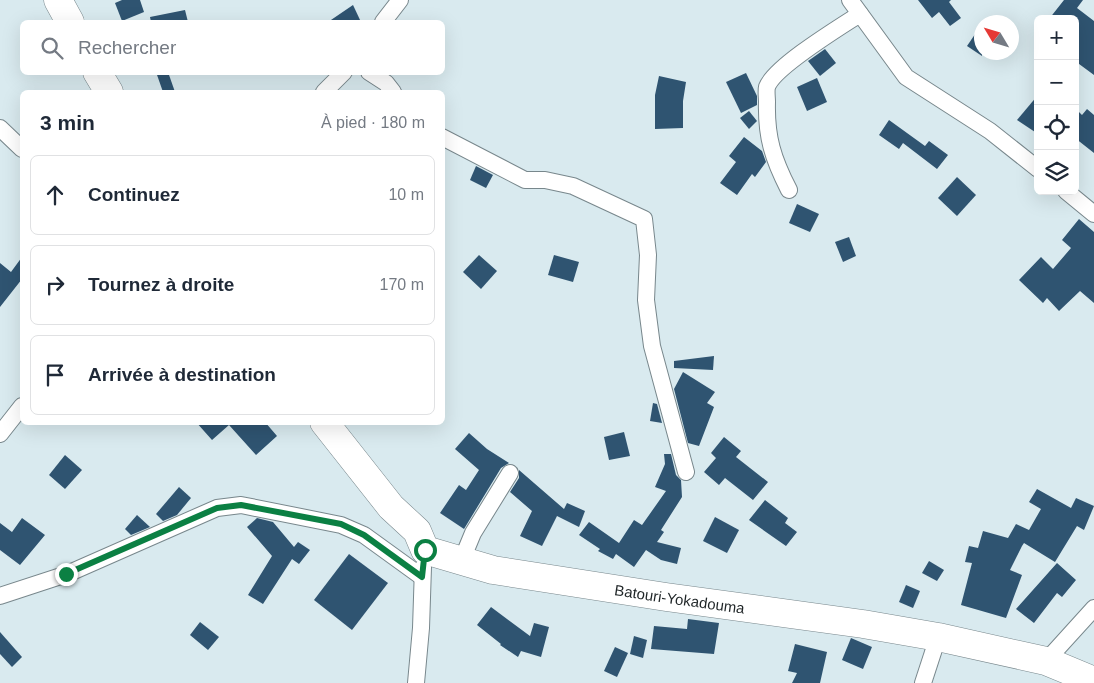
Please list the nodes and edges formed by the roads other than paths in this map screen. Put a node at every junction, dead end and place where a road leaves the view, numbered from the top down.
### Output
1 (58, 0) edge
2 (400, 0) edge
3 (850, 0) edge
4 (860, 14) junction
5 (69, 20) edge
6 (385, 20) edge
7 (99, 75) edge
8 (341, 75) edge
9 (374, 75) edge
10 (108, 90) edge
11 (326, 90) edge
12 (391, 90) edge
13 (0, 128) edge
14 (445, 139) edge
15 (20, 148) edge
16 (1034, 166) edge
17 (789, 190) dead end
18 (1071, 195) edge
19 (1094, 214) edge
20 (20, 409) edge
21 (326, 425) edge
22 (0, 434) edge
23 (686, 472) dead end
24 (510, 473) dead end
25 (461, 562) junction
26 (423, 563) junction
27 (0, 596) edge
28 (1094, 608) edge
29 (938, 637) junction
30 (1046, 661) junction
31 (1094, 682) edge
32 (416, 683) edge
33 (923, 683) edge

1 - 5 highway
2 - 6 street
3 - 4 street
4 - 16 street
4 - 17 street
7 - 10 highway
8 - 11 street
9 - 12 street
13 - 15 street
14 - 23 street
18 - 19 street
20 - 22 street
21 - 26 highway
24 - 25 street
25 - 26 highway, Batouri-Yokadouma
25 - 29 highway, Batouri-Yokadouma
26 - 27 street
26 - 32 street
28 - 30 street
29 - 30 highway, Batouri-Yokadouma
29 - 33 street
30 - 31 highway, Batouri-Yokadouma

